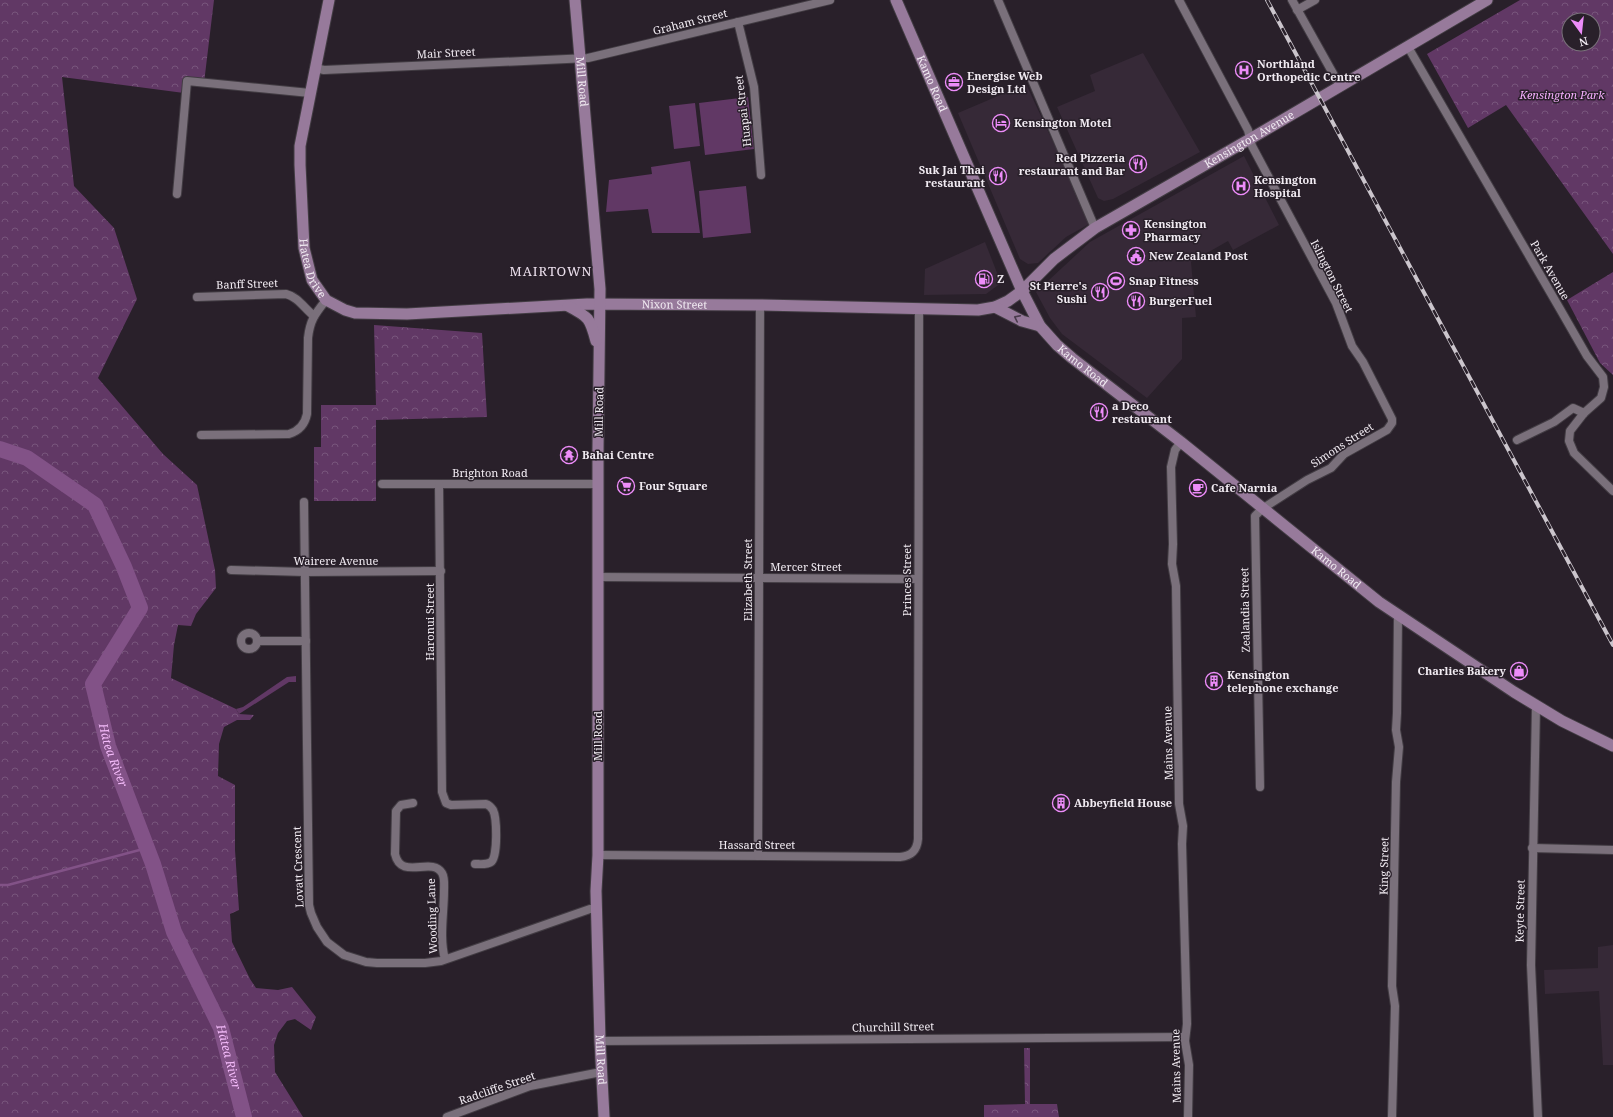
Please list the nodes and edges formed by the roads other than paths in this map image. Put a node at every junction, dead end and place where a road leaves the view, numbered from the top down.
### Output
1 (329, 0) edge
2 (574, 0) edge
3 (830, 0) edge
4 (896, 0) edge
5 (998, 0) edge
6 (1179, 0) edge
7 (1292, 0) edge
8 (1315, 0) edge
9 (1487, 0) edge
10 (1297, 10) junction
11 (738, 22) junction
12 (1408, 47) junction
13 (579, 58) junction
14 (315, 68) junction
15 (1340, 86) junction
16 (310, 93) junction
17 (1250, 139) junction
18 (761, 175) dead end
19 (177, 194) dead end
20 (1095, 228) junction
21 (1022, 291) junction
22 (197, 297) dead end
23 (326, 300) junction
24 (600, 304) junction
25 (567, 305) junction
26 (760, 305) junction
27 (996, 307) junction
28 (919, 308) junction
29 (314, 316) junction
30 (1040, 326) junction
31 (600, 356) junction
32 (1584, 413) junction
33 (1392, 423) joint
34 (201, 435) dead end
35 (1517, 440) dead end
36 (1181, 442) junction
37 (382, 484) dead end
38 (440, 484) junction
39 (598, 484) junction
40 (1613, 491) edge
41 (304, 502) dead end
42 (1262, 509) junction
43 (231, 570) dead end
44 (305, 572) junction
45 (441, 572) junction
46 (598, 577) junction
47 (759, 578) junction
48 (918, 578) junction
49 (1398, 615) junction
50 (257, 642) dead end
51 (306, 642) junction
52 (1536, 706) junction
53 (1613, 746) edge
54 (1260, 787) dead end
55 (413, 803) dead end
56 (1532, 848) junction
57 (1613, 850) edge
58 (914, 852) joint
59 (598, 855) junction
60 (758, 856) junction
61 (475, 864) dead end
62 (597, 909) junction
63 (445, 959) junction
64 (1185, 1037) junction
65 (600, 1041) junction
66 (601, 1072) junction
67 (447, 1117) edge
68 (604, 1117) edge
69 (1188, 1117) edge
70 (1392, 1117) edge
71 (1538, 1117) edge

1 - 14 main road, Hatea Drive
2 - 13 main road, Mill Road
3 - 11 street, Graham Street
4 - 21 main road, Kamo Road
5 - 20 street
6 - 17 street, Islington Street
7 - 10 street
8 - 10 street
9 - 12 main road, Kensington Avenue
10 - 15 street
11 - 13 street, Graham Street
11 - 18 street, Huapai Street
12 - 15 main road, Kensington Avenue
12 - 32 street, Park Avenue
13 - 14 street, Mair Street
13 - 24 main road, Mill Road
14 - 16 main road, Hatea Drive
15 - 17 main road, Kensington Avenue
16 - 19 street
16 - 23 main road, Hatea Drive
17 - 20 main road, Kensington Avenue
17 - 33 street, Islington Street
20 - 21 main road, Kensington Avenue
21 - 27 main road, Nixon Street
21 - 30 main road, Kamo Road
22 - 29 street, Banff Street
23 - 25 main road, Nixon Street
23 - 29 street, Hatea Drive
24 - 25 main road, Nixon Street
24 - 26 main road, Nixon Street
24 - 31 main road, Mill Road
25 - 31 main road, Mill Road
26 - 28 main road, Nixon Street
26 - 47 street, Elizabeth Street
27 - 28 main road, Nixon Street
30 -> 27 main road
28 - 48 street, Princes Street
29 - 34 street, Hatea Drive
30 - 36 main road, Kamo Road
31 - 39 main road, Mill Road
32 - 35 street
32 - 40 street, Park Avenue
33 - 42 street, Simons Street
36 - 42 main road, Kamo Road
36 - 64 street, Mains Avenue
37 - 38 street, Brighton Road
38 - 39 street, Brighton Road
38 - 45 street, Haronui Street
39 - 46 main road, Mill Road
41 - 44 street, Lovatt Crescent
42 - 49 main road, Kamo Road
42 - 54 street, Zealandia Street
43 - 44 street, Wairere Avenue
44 - 45 street, Wairere Avenue
44 - 51 street, Lovatt Crescent
45 - 61 street, Haronui Street
46 - 47 street, Mercer Street
46 - 59 main road, Mill Road
47 - 48 street, Mercer Street
47 - 60 street, Elizabeth Street
48 - 58 street, Princes Street
49 - 52 main road, Kamo Road
49 - 70 street, King Street
50 - 51 street
51 - 63 street, Lovatt Crescent
52 - 53 main road, Kamo Road
52 - 56 street, Keyte Street
55 - 63 street, Wooding Lane
56 - 57 street
56 - 71 street, Keyte Street
58 - 60 street, Hassard Street
59 - 60 street, Hassard Street
59 - 62 main road, Mill Road
62 - 63 street, Lovatt Crescent
62 - 65 main road, Mill Road
64 - 65 street, Churchill Street
64 - 69 street, Mains Avenue
65 - 66 main road, Mill Road
66 - 67 street, Radcliffe Street
66 - 68 main road, Mill Road

